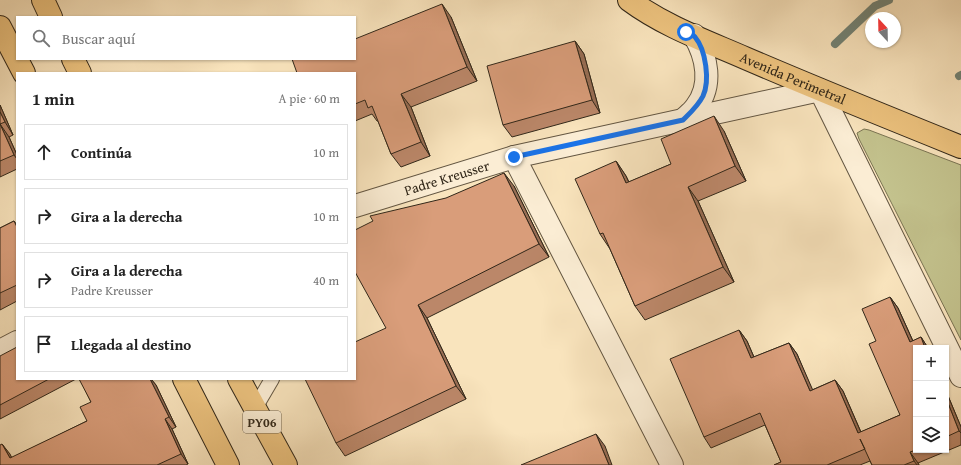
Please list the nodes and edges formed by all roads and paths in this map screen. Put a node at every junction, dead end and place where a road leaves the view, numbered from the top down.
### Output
1 (42, 0) edge
2 (629, 0) edge
3 (50, 16) edge
4 (0, 27) edge
5 (694, 36) junction
6 (16, 58) edge
7 (17, 60) edge
8 (74, 60) edge
9 (23, 72) edge
10 (80, 72) edge
11 (820, 90) junction
12 (683, 120) junction
13 (961, 147) edge
14 (514, 157) junction
15 (356, 206) edge
16 (16, 343) edge
17 (0, 351) edge
18 (961, 376) edge
19 (185, 380) edge
20 (240, 380) edge
21 (271, 380) edge
22 (255, 408) junction
23 (228, 465) edge
24 (286, 465) edge
25 (672, 465) edge

1 - 3 main road
2 - 5 main road, Avenida Perimetral
4 - 6 main road
5 - 11 main road, Avenida Perimetral
5 - 12 street
7 - 9 main road
8 - 10 main road
11 - 12 street, Padre Kreusser
11 - 13 main road, Avenida Perimetral
11 - 18 street
12 - 14 street, Padre Kreusser
14 - 15 street, Padre Kreusser
14 - 25 street
16 - 17 street
19 - 23 main road
20 - 22 main road, PY06
21 - 22 lane
22 - 24 main road, PY06

